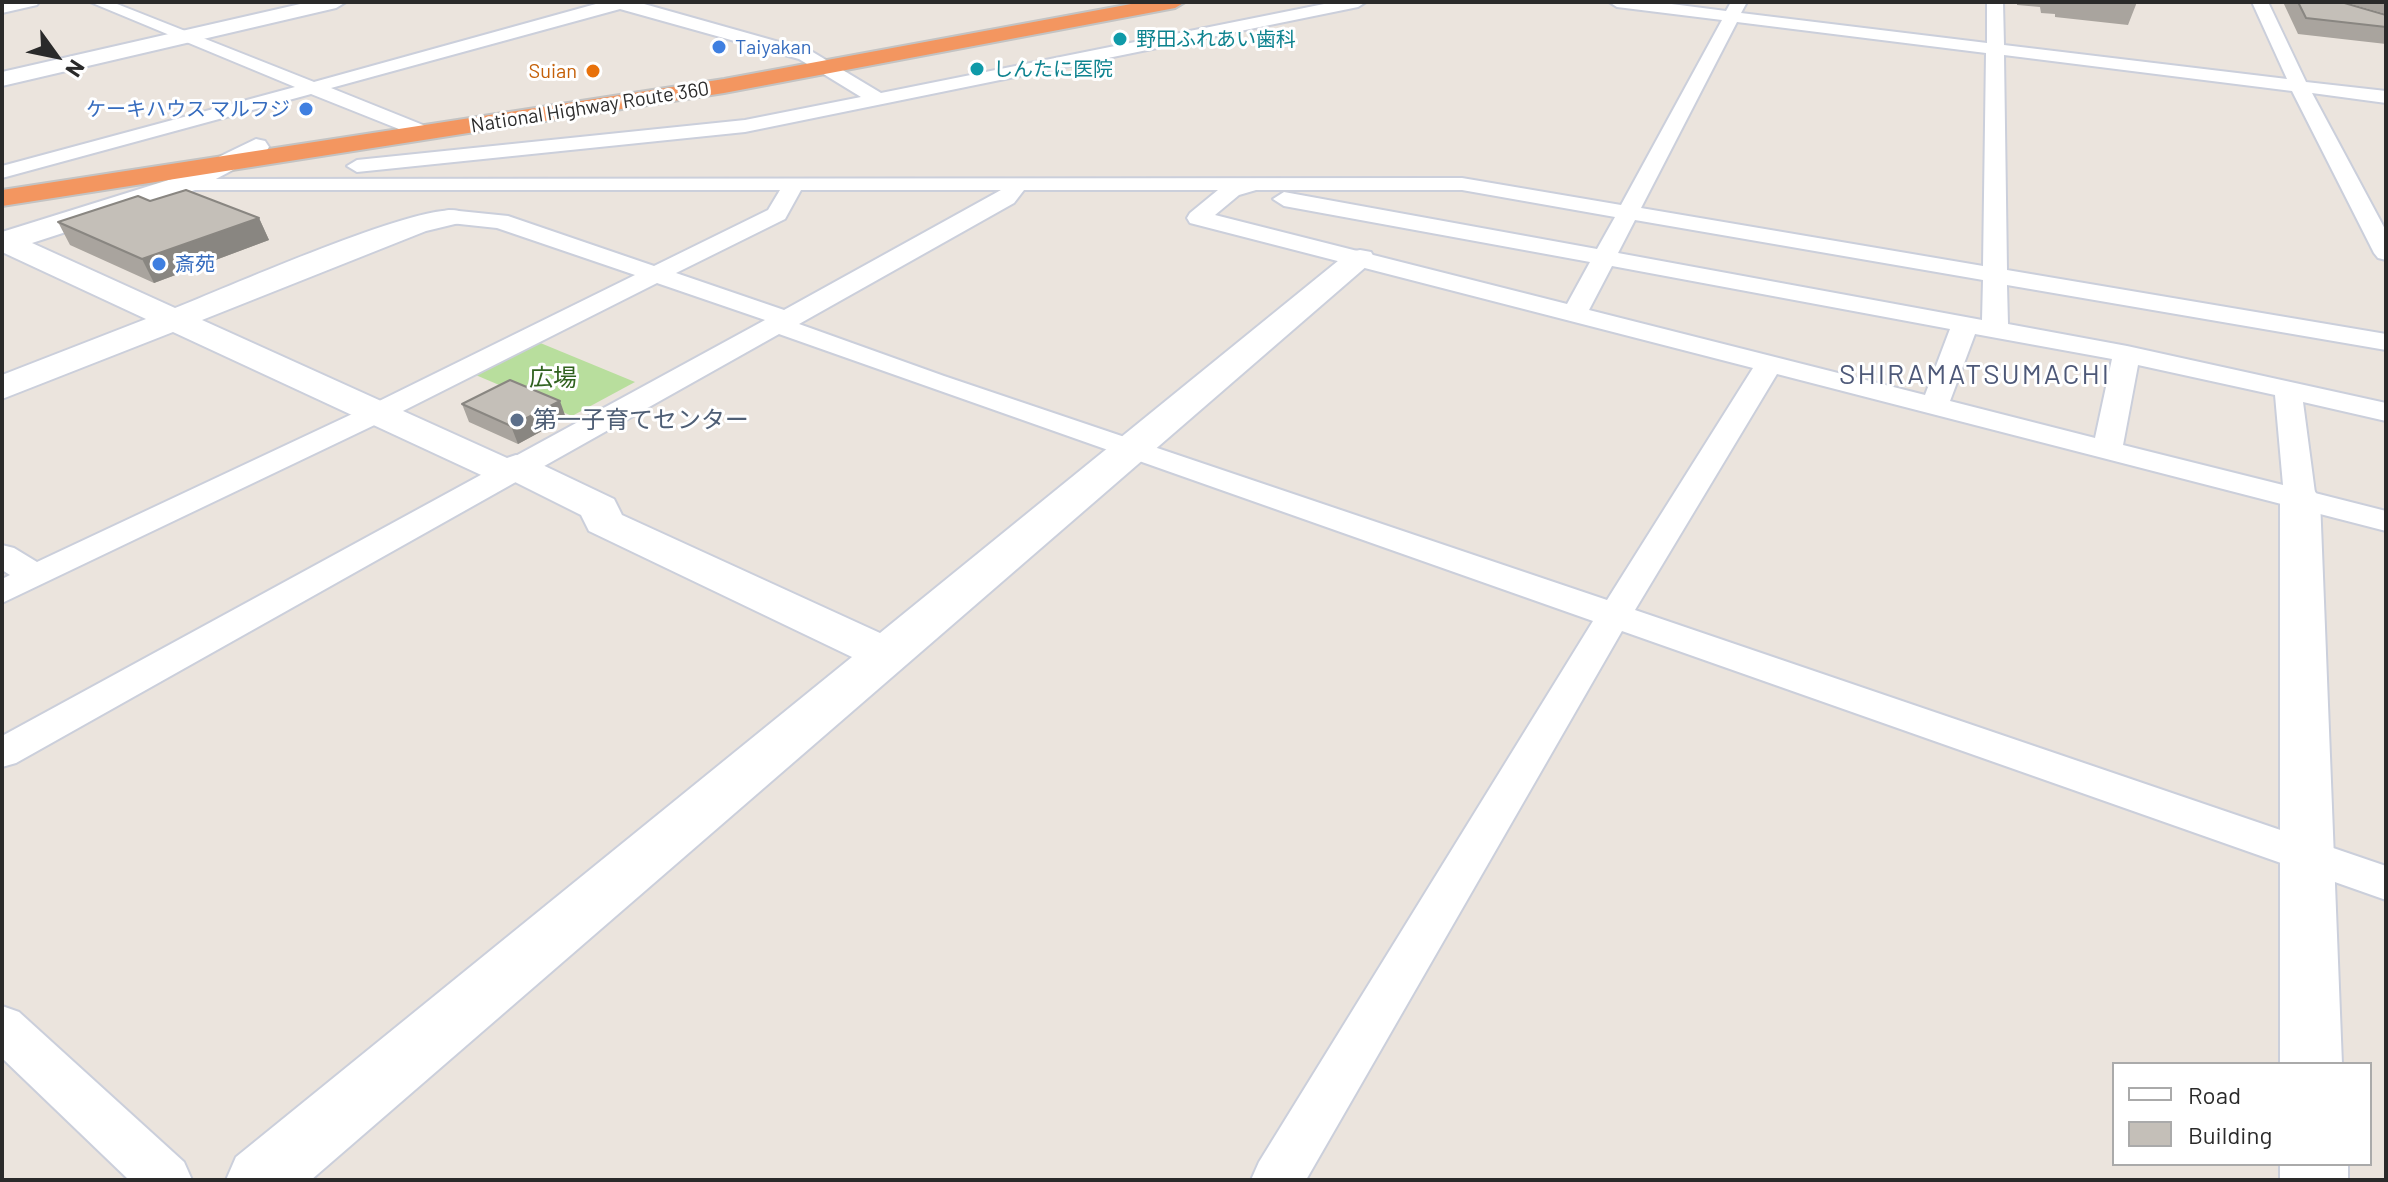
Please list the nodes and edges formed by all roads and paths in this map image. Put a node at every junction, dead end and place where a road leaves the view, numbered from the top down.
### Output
1 (31, 2) edge
2 (98, 2) edge
3 (336, 2) edge
4 (1136, 2) edge
5 (1175, 2) edge
6 (1358, 2) edge
7 (1617, 2) edge
8 (1995, 2) edge
9 (2260, 2) edge
10 (620, 3) edge
11 (2, 8) edge
12 (1735, 9) edge
13 (186, 37) junction
14 (1995, 49) junction
15 (823, 64) junction
16 (2, 79) edge
17 (2299, 86) junction
18 (313, 87) junction
19 (2386, 97) edge
20 (878, 99) junction
21 (416, 129) junction
22 (256, 147) junction
23 (218, 166) junction
24 (2, 172) edge
25 (185, 184) junction
26 (1268, 184) junction
27 (2, 186) edge
28 (793, 186) junction
29 (1016, 186) junction
30 (1232, 190) junction
31 (2, 198) edge
32 (1628, 213) junction
33 (449, 217) joint
34 (3, 242) edge
35 (2383, 243) edge
36 (1607, 258) junction
37 (1360, 259) junction
38 (654, 273) junction
39 (1996, 274) junction
40 (1575, 313) junction
41 (786, 319) junction
42 (172, 322) junction
43 (1965, 325) junction
44 (1995, 330) junction
45 (2386, 342) edge
46 (2127, 354) junction
47 (1770, 363) junction
48 (2, 388) edge
49 (2288, 391) junction
50 (1935, 404) junction
51 (2386, 412) edge
52 (375, 414) junction
53 (1131, 449) junction
54 (2107, 449) junction
55 (511, 469) junction
56 (2300, 499) junction
57 (2386, 521) edge
58 (2, 555) edge
59 (35, 576) junction
60 (2, 592) edge
61 (1614, 616) junction
62 (887, 655) junction
63 (2, 753) edge
64 (2305, 855) junction
65 (2386, 883) edge
66 (2, 1027) edge
67 (2311, 1062) edge
68 (166, 1180) edge
69 (260, 1180) edge
70 (1277, 1180) edge

1 - 11 street
2 - 13 street
3 - 13 street
4 - 15 highway, National Highway Route 360
5 - 15 highway, National Highway Route 360
6 - 20 street
7 - 12 street
8 - 14 street
9 - 17 street
10 - 15 street
10 - 18 street
12 - 14 street
12 - 32 street
13 - 16 street
13 - 18 street
14 - 17 street
14 - 39 street
15 - 20 street
15 - 21 highway, National Highway Route 360
17 - 19 street
17 - 35 street
18 - 21 street
18 - 24 street
20 - 25 street
21 - 22 highway, National Highway Route 360
21 - 23 highway, National Highway Route 360
22 - 23 street
22 - 27 highway, National Highway Route 360
23 - 25 street
23 - 31 highway, National Highway Route 360
25 - 28 street
25 - 34 street
26 - 29 street
26 - 30 street
26 - 32 street
28 - 29 street
28 - 38 street
29 - 41 street
30 - 36 street
30 - 37 street
32 - 36 street
32 - 39 street
33 - 38 street
33 - 42 street
34 - 42 street
36 - 40 street
36 - 43 street
37 - 40 street
37 - 53 street
38 - 41 street
38 - 52 street
39 - 44 street
39 - 45 street
40 - 47 street
41 - 53 street
41 - 55 street
42 - 48 street
42 - 52 street
43 - 44 street
43 - 50 street
44 - 46 street
46 - 49 street
46 - 54 street
47 - 50 street
47 - 61 street
49 - 51 street
49 - 56 street
50 - 54 street
52 - 55 street
52 - 59 street
53 - 61 street
53 - 62 street
54 - 56 street
55 - 62 street
55 - 63 street
56 - 57 street
56 - 64 street
58 - 59 street
59 - 60 street
61 - 64 street
61 - 70 street
62 - 69 street
64 - 65 street
64 - 67 street
66 - 68 street

